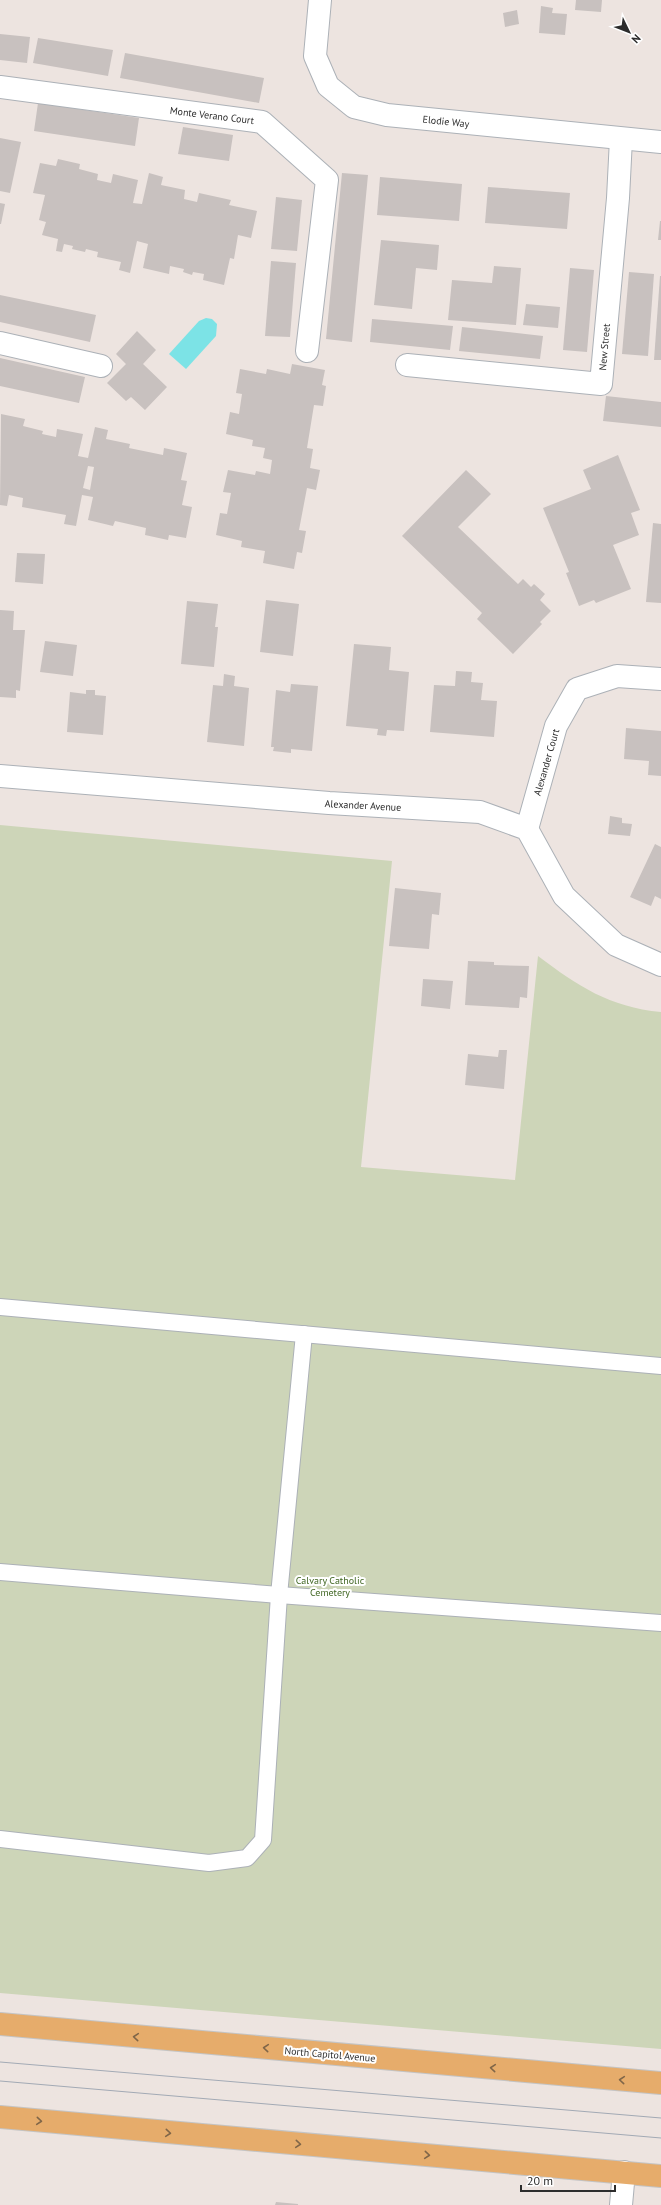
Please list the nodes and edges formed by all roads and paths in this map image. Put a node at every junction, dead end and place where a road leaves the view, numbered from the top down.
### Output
1 (320, 0) edge
2 (0, 87) edge
3 (621, 139) junction
4 (661, 142) edge
5 (0, 343) edge
6 (306, 351) dead end
7 (407, 365) dead end
8 (101, 366) dead end
9 (661, 679) edge
10 (0, 776) edge
11 (527, 829) junction
12 (661, 965) edge
13 (0, 1307) edge
14 (304, 1334) junction
15 (661, 1366) edge
16 (0, 1572) edge
17 (279, 1595) junction
18 (661, 1623) edge
19 (0, 1839) edge
20 (0, 2024) edge
21 (661, 2083) edge
22 (0, 2117) edge
23 (624, 2172) junction
24 (661, 2176) edge
25 (621, 2205) edge

1 - 3 street, Elodie Way
2 - 6 street, Monte Verano Court
3 - 4 street, Elodie Way
3 - 7 street, New Street
5 - 8 street
9 - 11 street, Alexander Court
10 - 11 street, Alexander Avenue
11 - 12 street
13 - 14 lane
14 - 15 lane
14 - 17 lane
16 - 17 lane
17 - 18 lane
17 - 19 lane
21 -> 20 main road, North Capitol Avenue
22 -> 23 main road
23 - 24 main road
23 - 25 street

